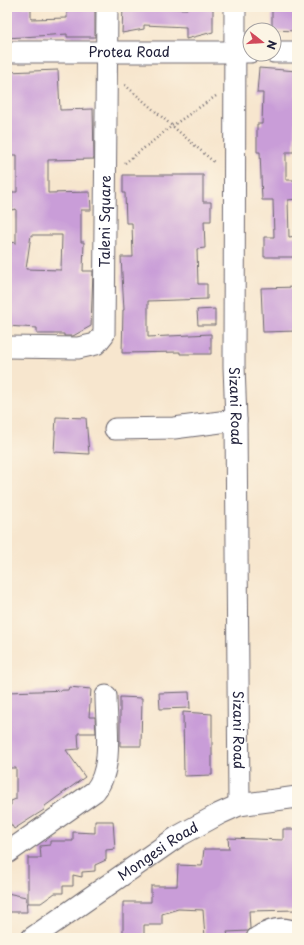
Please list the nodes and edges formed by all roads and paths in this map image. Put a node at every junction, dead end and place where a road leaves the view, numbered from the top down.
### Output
1 (107, 7) edge
2 (235, 7) edge
3 (7, 52) edge
4 (107, 52) junction
5 (242, 52) edge
6 (282, 52) edge
7 (297, 52) edge
8 (106, 77) junction
9 (219, 95) dead end
10 (172, 126) junction
11 (216, 163) dead end
12 (106, 166) junction
13 (7, 347) edge
14 (236, 420) junction
15 (115, 429) dead end
16 (106, 696) dead end
17 (297, 797) edge
18 (239, 805) junction
19 (7, 853) edge
20 (297, 933) edge
21 (32, 938) edge
22 (257, 938) edge

1 - 4 street, Taleni Square
2 - 5 street, Sizani Road
3 - 4 street, Protea Road
4 - 5 street, Protea Road
4 - 8 street, Taleni Square
5 - 14 street, Sizani Road
6 - 7 street
8 - 10 path
8 - 12 street, Taleni Square
9 - 10 path
10 - 11 path
10 - 12 path
12 - 13 street, Taleni Square
14 - 15 street
14 - 18 street, Sizani Road
16 - 19 street
17 - 18 street, Mongesi Road
18 - 21 street, Mongesi Road
20 - 22 street

